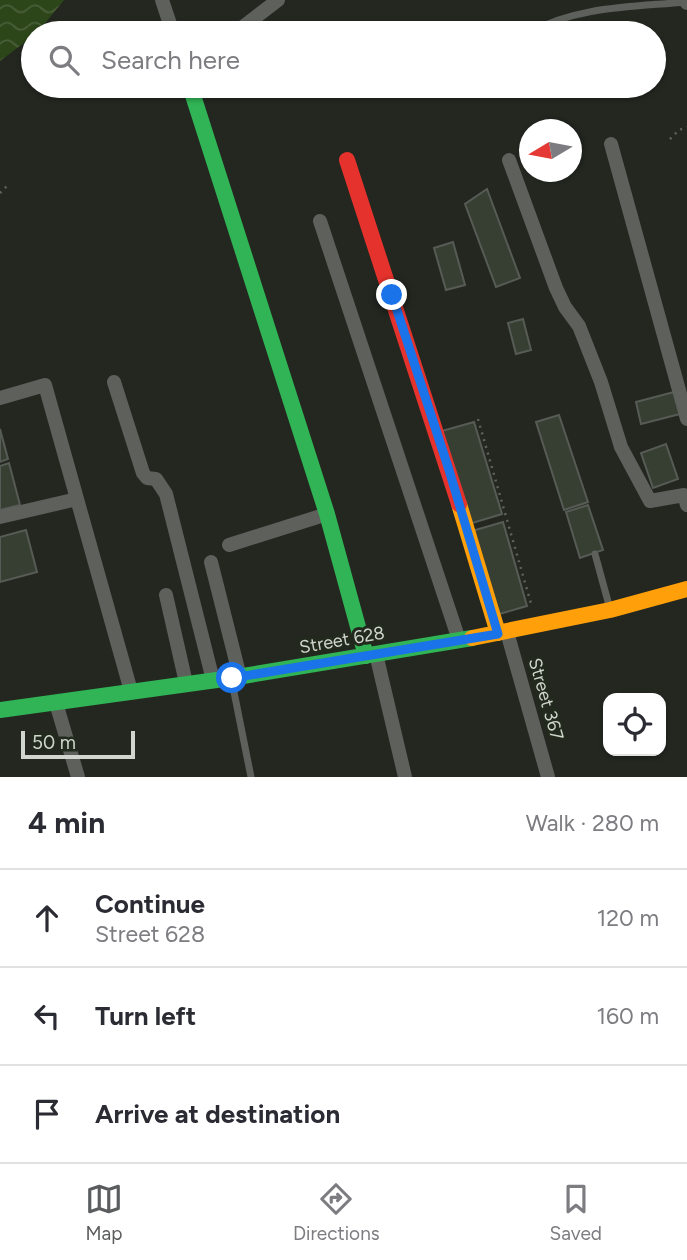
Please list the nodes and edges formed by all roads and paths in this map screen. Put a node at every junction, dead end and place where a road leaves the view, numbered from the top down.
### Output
1 (162, 0) edge
2 (278, 0) edge
3 (687, 2) edge
4 (169, 21) edge
5 (251, 21) edge
6 (555, 21) edge
7 (194, 98) edge
8 (687, 127) edge
9 (670, 139) dead end
10 (611, 144) dead end
11 (347, 160) dead end
12 (509, 160) dead end
13 (8, 185) dead end
14 (0, 193) edge
15 (320, 220) dead end
16 (114, 382) dead end
17 (0, 398) edge
18 (478, 419) dead end
19 (687, 419) edge
20 (77, 499) junction
21 (687, 505) edge
22 (327, 514) junction
23 (0, 517) edge
24 (229, 545) dead end
25 (595, 554) dead end
26 (211, 562) dead end
27 (687, 590) edge
28 (166, 595) dead end
29 (610, 610) junction
30 (538, 626) junction
31 (503, 633) junction
32 (459, 640) junction
33 (371, 655) junction
34 (236, 678) junction
35 (213, 680) junction
36 (186, 683) junction
37 (131, 691) junction
38 (57, 703) junction
39 (0, 710) edge
40 (78, 777) edge
41 (251, 777) edge
42 (405, 777) edge
43 (548, 777) edge

1 - 4 street
2 - 5 street
3 - 6 lane
7 - 22 street
8 - 9 path
10 - 19 street
11 - 31 street
12 - 21 street
13 - 14 path
15 - 32 street
16 - 35 street
17 - 20 street
18 - 30 path
20 - 23 street
20 - 37 street
22 - 24 street
22 - 33 street
25 - 29 lane
26 - 34 street
27 - 29 street, Street 628
28 - 36 street
29 - 30 street, Street 628
30 - 31 street, Street 628
31 - 32 street, Street 628
31 - 43 street, Street 367
32 - 33 street, Street 628
33 - 34 street, Street 628
33 - 42 street
34 - 35 street, Street 628
34 - 41 lane
35 - 36 street, Street 628
36 - 37 street, Street 628
37 - 38 street, Street 628
38 - 39 street, Street 628
38 - 40 street

